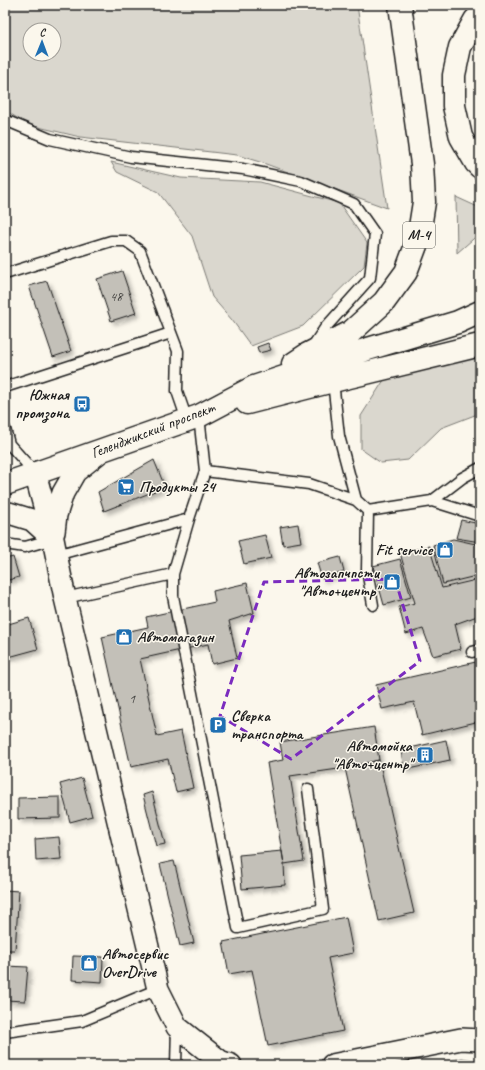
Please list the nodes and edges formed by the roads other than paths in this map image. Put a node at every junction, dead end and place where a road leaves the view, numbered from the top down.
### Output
1 (400, 5) edge
2 (480, 15) edge
3 (5, 120) edge
4 (480, 167) edge
5 (5, 274) edge
6 (480, 296) edge
7 (480, 312) edge
8 (171, 333) junction
9 (480, 345) edge
10 (368, 349) junction
11 (308, 354) junction
12 (333, 381) junction
13 (5, 387) edge
14 (254, 387) junction
15 (193, 418) junction
16 (5, 429) edge
17 (7, 443) edge
18 (103, 449) junction
19 (480, 468) edge
20 (204, 471) junction
21 (35, 473) junction
22 (5, 484) edge
23 (356, 500) junction
24 (432, 501) junction
25 (368, 511) junction
26 (5, 513) edge
27 (480, 516) edge
28 (189, 519) junction
29 (5, 544) edge
30 (54, 547) junction
31 (173, 574) junction
32 (64, 598) junction
33 (373, 605) dead end
34 (308, 789) dead end
35 (158, 989) junction
36 (177, 1027) junction
37 (5, 1032) edge
38 (480, 1040) edge
39 (176, 1065) edge
40 (231, 1065) edge
41 (332, 1065) edge

1 - 11 main road, М-4
2 - 4 main road
3 - 11 lane
5 - 8 lane
6 - 10 main road
7 - 10 main road
8 - 13 lane
8 - 15 lane
9 - 12 main road
10 - 14 main road, Геленджикский проспект
11 - 14 main road, М-4
12 - 15 main road
12 - 23 lane
14 - 15 main road, Геленджикский проспект
15 - 18 main road, Геленджикский проспект
15 - 20 lane
16 - 17 lane
17 - 21 lane
18 - 21 main road, Геленджикский проспект
18 - 30 street
19 - 24 lane
20 - 23 lane
20 - 28 lane
21 - 22 main road, Геленджикский проспект
21 - 30 street
23 - 25 lane
24 - 25 lane
24 - 27 lane
25 - 33 lane
26 - 30 street
28 - 30 lane
28 - 31 lane
29 - 30 lane
30 - 32 street
31 - 32 lane
31 - 34 lane
32 - 35 street
35 - 36 street
35 - 37 lane
36 - 39 lane
36 - 40 street
38 - 41 street

